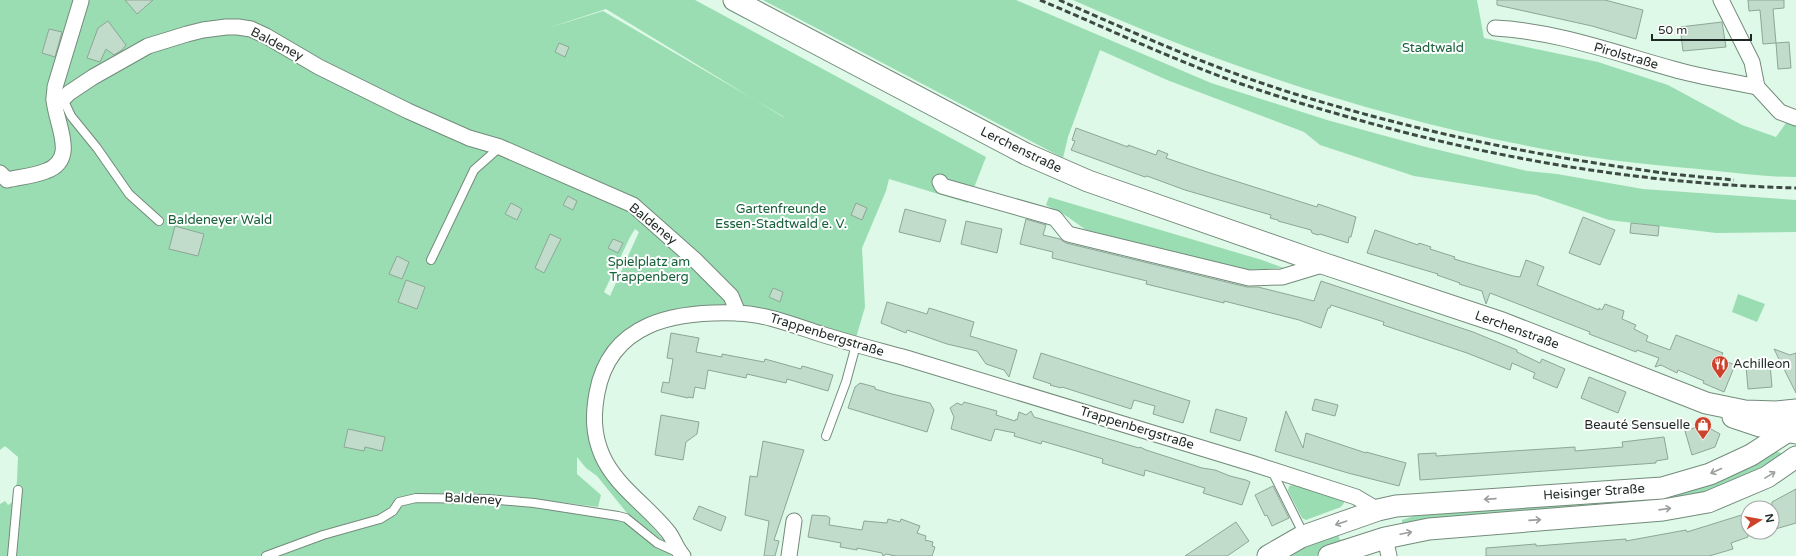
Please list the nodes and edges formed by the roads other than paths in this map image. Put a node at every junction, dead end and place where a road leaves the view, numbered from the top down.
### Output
1 (734, 0) edge
2 (1722, 0) edge
3 (81, 1) edge
4 (1495, 28) dead end
5 (1757, 87) junction
6 (58, 100) junction
7 (1796, 118) edge
8 (500, 147) junction
9 (0, 173) edge
10 (940, 182) dead end
11 (159, 221) dead end
12 (432, 260) dead end
13 (1324, 264) junction
14 (738, 313) junction
15 (856, 345) junction
16 (1706, 403) junction
17 (1742, 420) junction
18 (1792, 425) edge
19 (826, 436) dead end
20 (1751, 455) junction
21 (1796, 457) edge
22 (1272, 471) junction
23 (18, 490) dead end
24 (1378, 510) junction
25 (794, 521) dead end
26 (1304, 536) junction
27 (1387, 547) edge
28 (682, 555) edge
29 (12, 556) edge
30 (266, 556) edge
31 (789, 556) edge
32 (1268, 556) edge
33 (1329, 556) edge

1 - 13 main road, Lerchenstraße
2 - 5 street
3 - 6 street
4 - 5 street, Pirolstraße
5 - 7 street
6 - 8 street, Baldeney
6 - 9 street
6 - 11 lane
8 - 12 lane
8 - 14 street, Baldeney
10 - 13 street
13 - 16 main road, Lerchenstraße
14 - 15 street, Trappenbergstraße
14 - 28 street, Trappenbergstraße
15 - 19 lane
15 - 22 street, Trappenbergstraße
16 - 17 main road, Lerchenstraße
16 - 18 main road, Lerchenstraße
17 - 18 main road, Lerchenstraße
17 - 20 main road
18 - 20 main road, Heisinger Straße
20 -> 24 main road, Heisinger Straße
27 -> 21 main road, Heisinger Straße
22 - 24 street, Trappenbergstraße
22 - 26 lane
23 - 29 lane
24 -> 26 main road, Heisinger Straße
24 - 27 main road
25 - 31 street
26 - 32 main road, Heisinger Straße
27 - 33 main road, Heisinger Straße
28 - 30 lane, Baldeney

